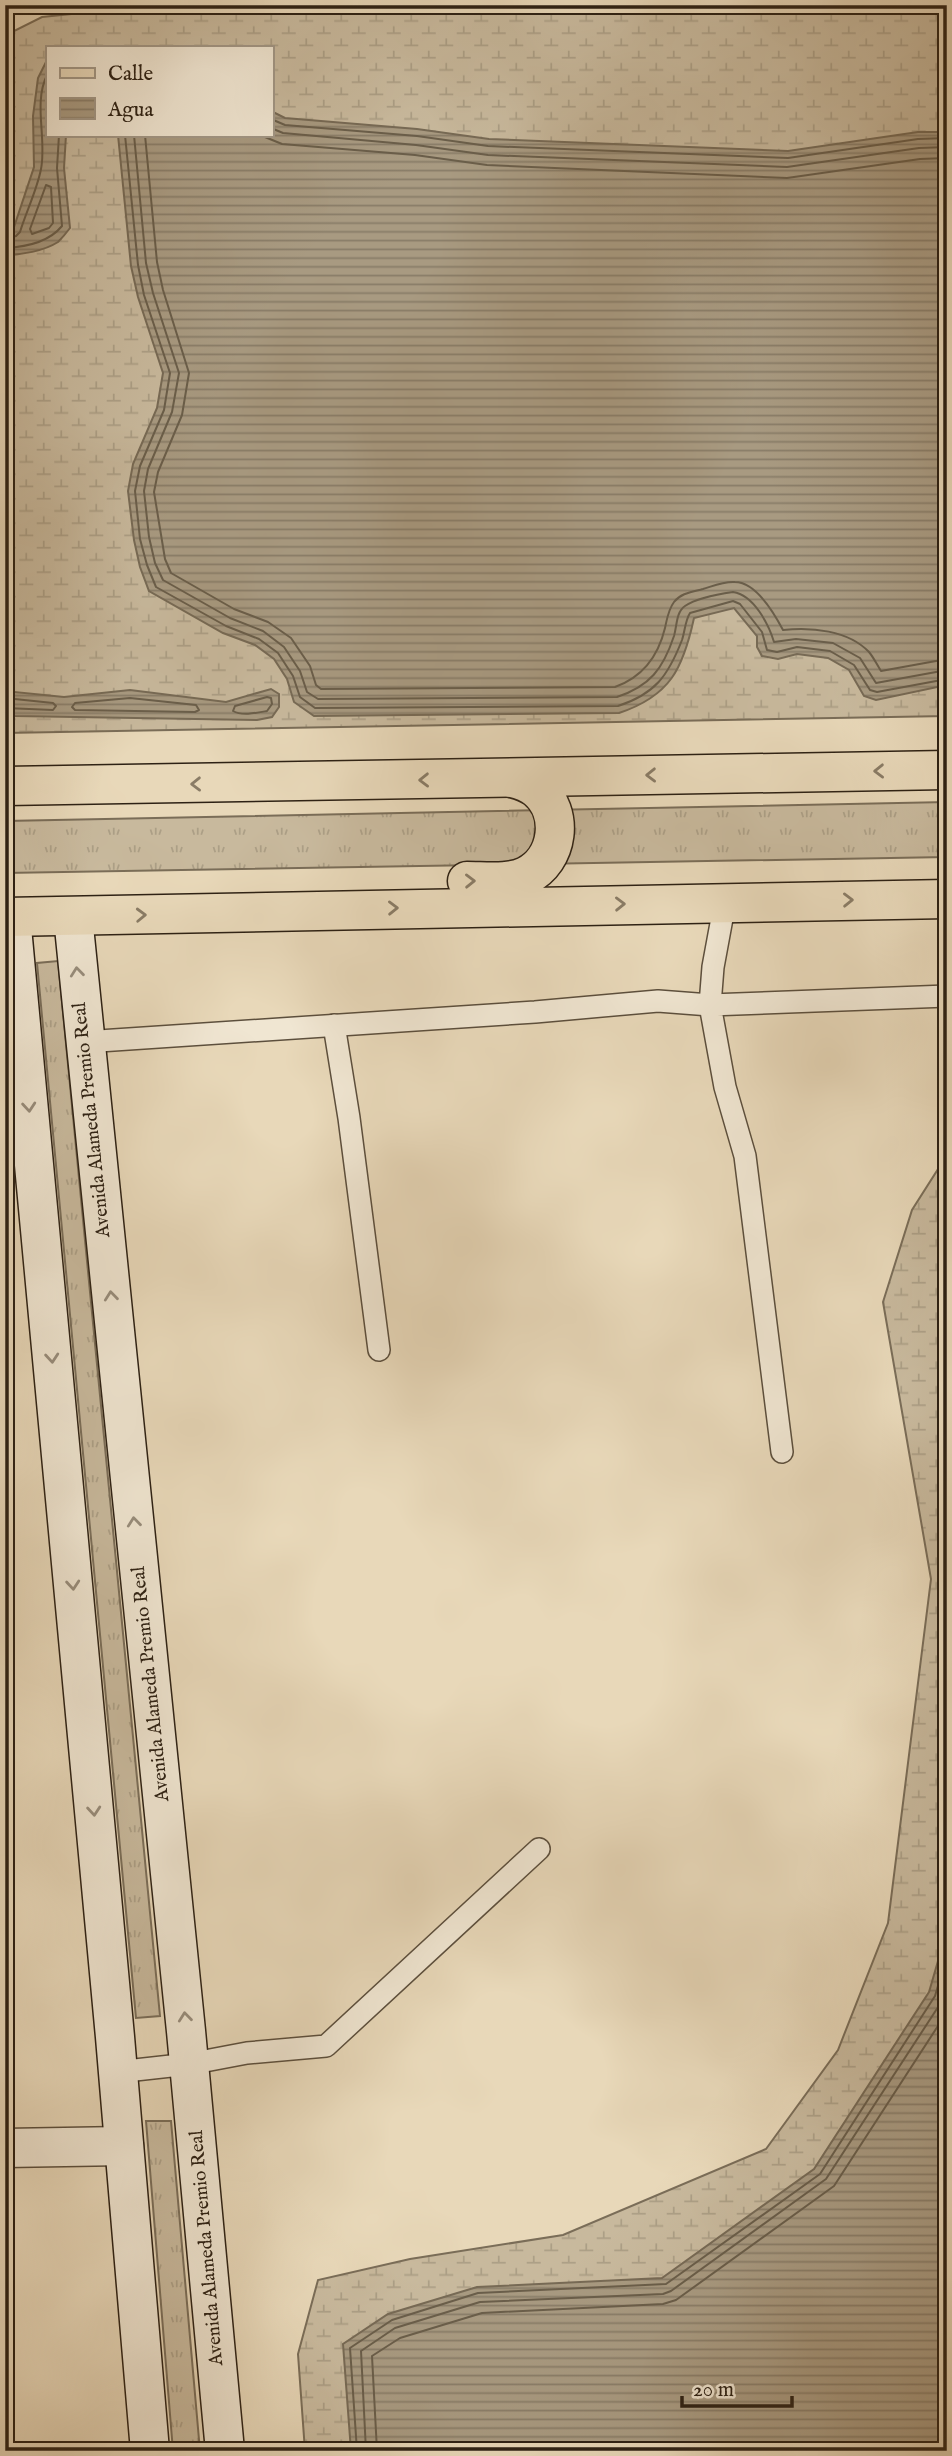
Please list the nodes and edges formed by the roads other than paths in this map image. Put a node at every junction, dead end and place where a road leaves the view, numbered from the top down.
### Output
1 (947, 770) edge
2 (512, 778) junction
3 (5, 786) edge
4 (947, 898) edge
5 (724, 902) junction
6 (337, 909) junction
7 (8, 917) edge
8 (73, 917) junction
9 (947, 996) edge
10 (710, 1005) junction
11 (334, 1026) junction
12 (85, 1042) junction
13 (379, 1350) dead end
14 (782, 1452) dead end
15 (539, 1849) dead end
16 (190, 2064) junction
17 (117, 2072) junction
18 (124, 2146) junction
19 (5, 2148) edge
20 (150, 2451) edge
21 (225, 2451) edge

1 -> 2 main road
2 -> 3 main road
6 -> 2 main road
5 -> 4 main road
6 -> 5 main road
5 - 10 lane
8 -> 6 main road
7 - 8 main road
7 -> 17 street
12 -> 8 street, Avenida Alameda Premio Real
9 - 10 lane
10 - 11 lane
10 - 14 lane
11 - 12 lane
11 - 13 lane
16 -> 12 street, Avenida Alameda Premio Real
15 - 16 lane
16 - 17 lane
16 - 21 street, Avenida Alameda Premio Real
17 - 18 street
18 - 19 street
18 - 20 street

